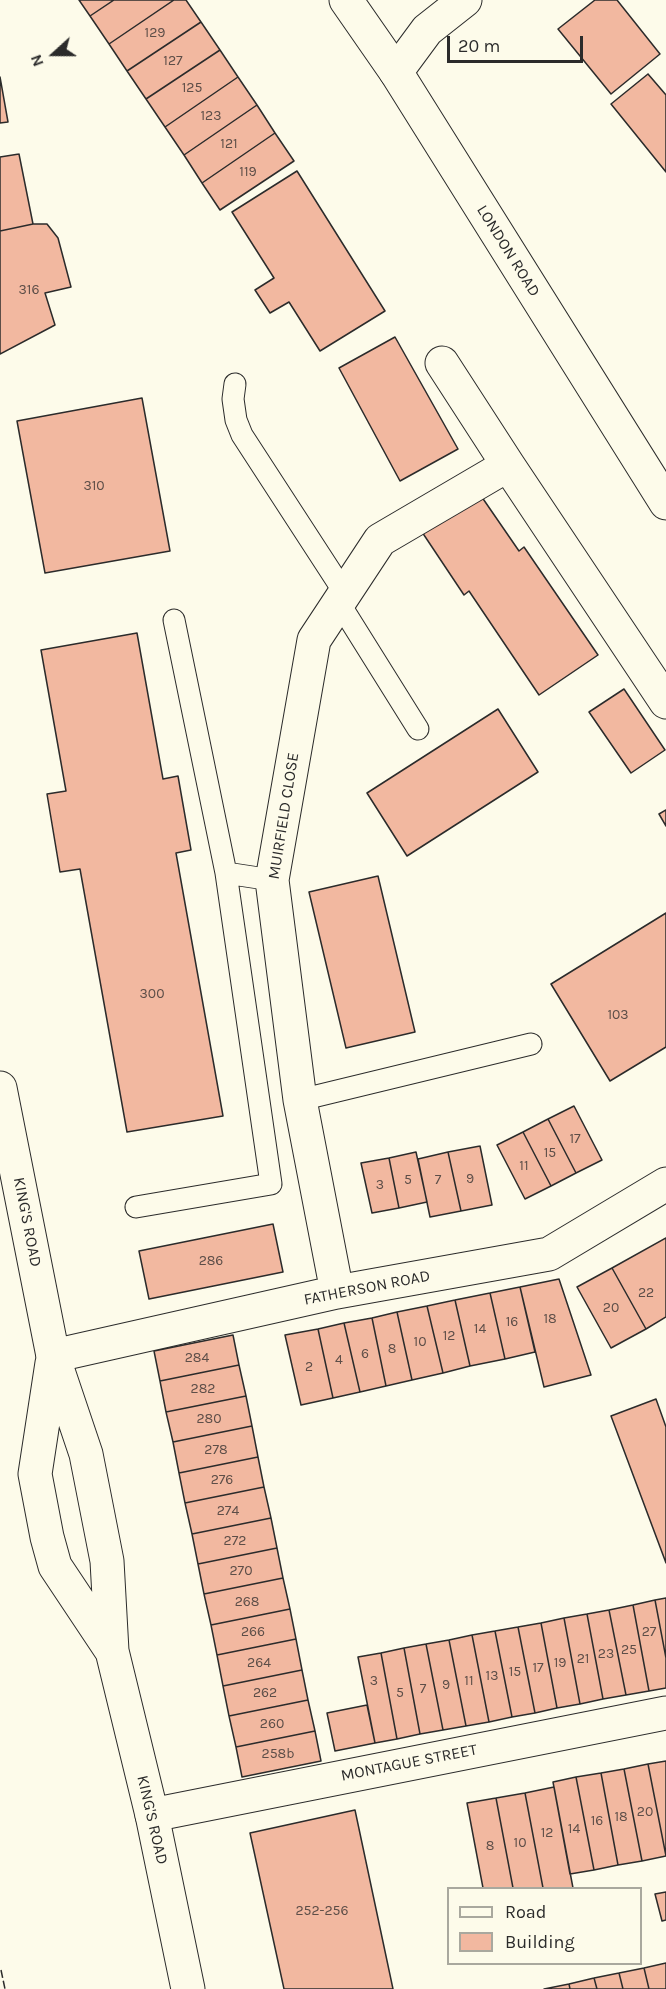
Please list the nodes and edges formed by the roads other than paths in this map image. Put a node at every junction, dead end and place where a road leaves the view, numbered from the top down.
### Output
1 (346, 0) edge
2 (465, 0) edge
3 (396, 72) junction
4 (442, 363) dead end
5 (235, 384) dead end
6 (508, 465) junction
7 (666, 503) edge
8 (341, 597) junction
9 (174, 620) dead end
10 (666, 702) edge
11 (418, 729) dead end
12 (226, 873) junction
13 (272, 880) junction
14 (531, 1044) dead end
15 (0, 1088) edge
16 (300, 1100) junction
17 (3, 1122) edge
18 (666, 1184) edge
19 (136, 1207) dead end
20 (337, 1292) junction
21 (53, 1356) junction
22 (112, 1651) junction
23 (666, 1713) edge
24 (152, 1815) junction
25 (188, 1989) edge

1 - 3 street, LONDON ROAD
2 - 3 street
3 - 7 street, LONDON ROAD
4 - 6 street
5 - 8 lane
6 - 8 street, MUIRFIELD CLOSE
6 - 10 street
8 - 11 lane
8 - 13 street, MUIRFIELD CLOSE
9 - 12 lane
12 - 13 lane
12 - 19 lane
13 - 16 street, MUIRFIELD CLOSE
14 - 16 lane
15 - 17 street, KING'S ROAD
16 - 20 street, MUIRFIELD CLOSE
17 - 21 street, KING'S ROAD
18 - 20 street, FATHERSON ROAD
20 - 21 street, FATHERSON ROAD
21 - 22 street, KING'S ROAD
21 - 22 street, KING'S ROAD
22 - 24 street, KING'S ROAD
23 - 24 street, MONTAGUE STREET
24 - 25 street, KING'S ROAD

